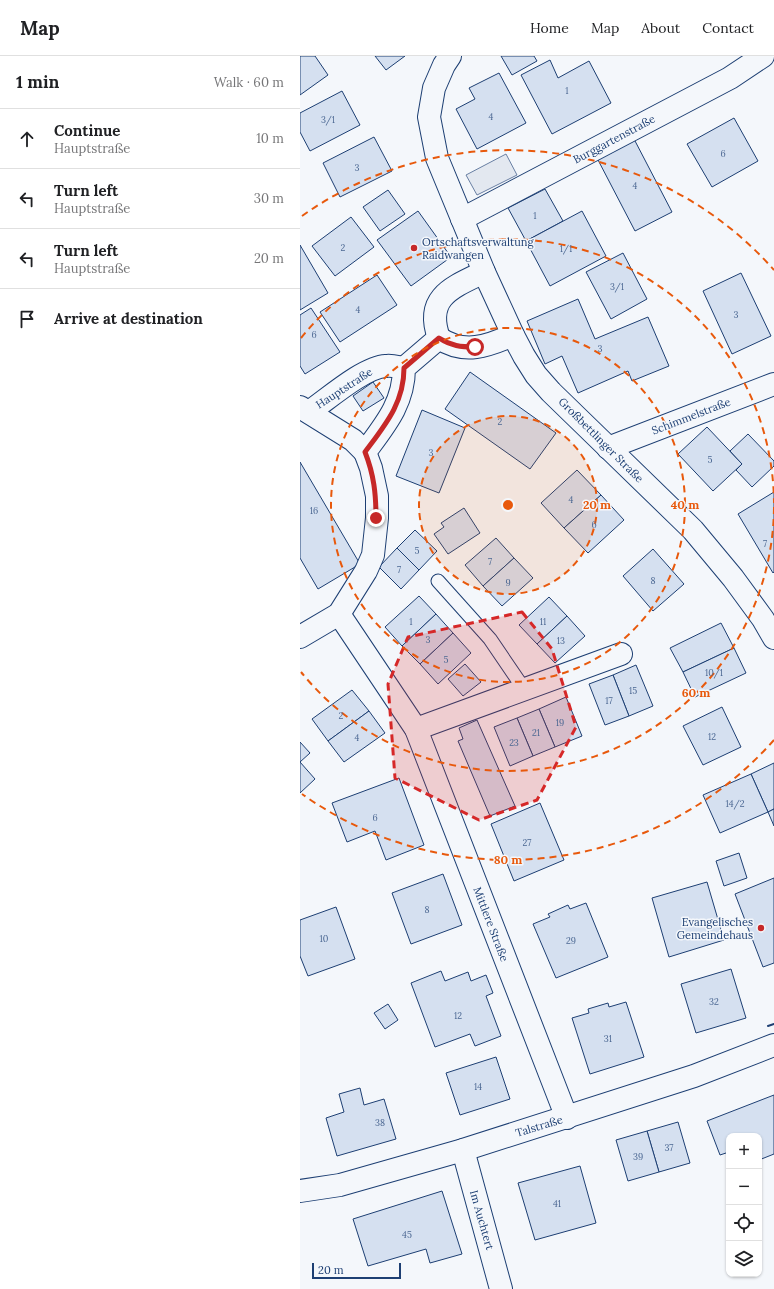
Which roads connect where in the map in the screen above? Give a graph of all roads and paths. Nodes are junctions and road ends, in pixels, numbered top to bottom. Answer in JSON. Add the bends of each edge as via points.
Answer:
{"nodes":[{"id":1,"x":450,"y":56,"type":"edge"},
{"id":2,"x":763,"y":56,"type":"edge"},
{"id":3,"x":462,"y":219,"type":"junction"},
{"id":4,"x":484,"y":272,"type":"junction"},
{"id":5,"x":513,"y":335,"type":"junction"},
{"id":6,"x":439,"y":338,"type":"junction"},
{"id":7,"x":404,"y":368,"type":"junction"},
{"id":8,"x":774,"y":384,"type":"edge"},
{"id":9,"x":305,"y":410,"type":"edge"},
{"id":10,"x":608,"y":448,"type":"junction"},
{"id":11,"x":365,"y":452,"type":"junction"},
{"id":12,"x":438,"y":582,"type":"dead end"},
{"id":13,"x":339,"y":614,"type":"junction"},
{"id":14,"x":300,"y":637,"type":"edge"},
{"id":15,"x":774,"y":638,"type":"edge"},
{"id":16,"x":621,"y":654,"type":"dead end"},
{"id":17,"x":524,"y":689,"type":"junction"},
{"id":18,"x":416,"y":729,"type":"junction"},
{"id":19,"x":774,"y":1046,"type":"edge"},
{"id":20,"x":566,"y":1118,"type":"junction"},
{"id":21,"x":462,"y":1150,"type":"junction"},
{"id":22,"x":300,"y":1191,"type":"edge"},
{"id":23,"x":501,"y":1289,"type":"edge"}],
"edges":[{"from":1,"to":3,"type":"street","name":"Großbettlinger Straße","via":[[434,88],[429,116],[437,158]]},
{"from":2,"to":3,"type":"street","name":"Burggartenstraße","via":[[730,78]]},
{"from":3,"to":4,"type":"street","name":"Großbettlinger Straße"},
{"from":4,"to":5,"type":"street","name":"Großbettlinger Straße"},
{"from":4,"to":6,"type":"street","via":[[448,292],[440,300],[435,318]]},
{"from":5,"to":6,"type":"street","via":[[492,344],[475,347],[448,344]]},
{"from":5,"to":10,"type":"street","name":"Großbettlinger Straße","via":[[536,375]]},
{"from":6,"to":7,"type":"street"},
{"from":7,"to":9,"type":"street","name":"Hauptstraße","via":[[373,368]]},
{"from":7,"to":11,"type":"street","via":[[404,379],[396,406]]},
{"from":8,"to":10,"type":"street","name":"Schimmelstraße"},
{"from":9,"to":11,"type":"street","via":[[353,440]]},
{"from":10,"to":15,"type":"street","name":"Großbettlinger Straße","via":[[693,530],[733,578]]},
{"from":11,"to":13,"type":"street","via":[[376,496],[373,555]]},
{"from":12,"to":17,"type":"lane","via":[[490,639]]},
{"from":13,"to":14,"type":"street"},
{"from":13,"to":18,"type":"street","name":"Mittlere Straße"},
{"from":16,"to":17,"type":"street"},
{"from":17,"to":18,"type":"street"},
{"from":18,"to":20,"type":"street","name":"Mittlere Straße"},
{"from":19,"to":20,"type":"street","name":"Talstraße","via":[[694,1076]]},
{"from":20,"to":21,"type":"street","name":"Talstraße"},
{"from":21,"to":22,"type":"street","name":"Talstraße","via":[[340,1185]]},
{"from":21,"to":23,"type":"street","name":"Im Auchtert"}]}
